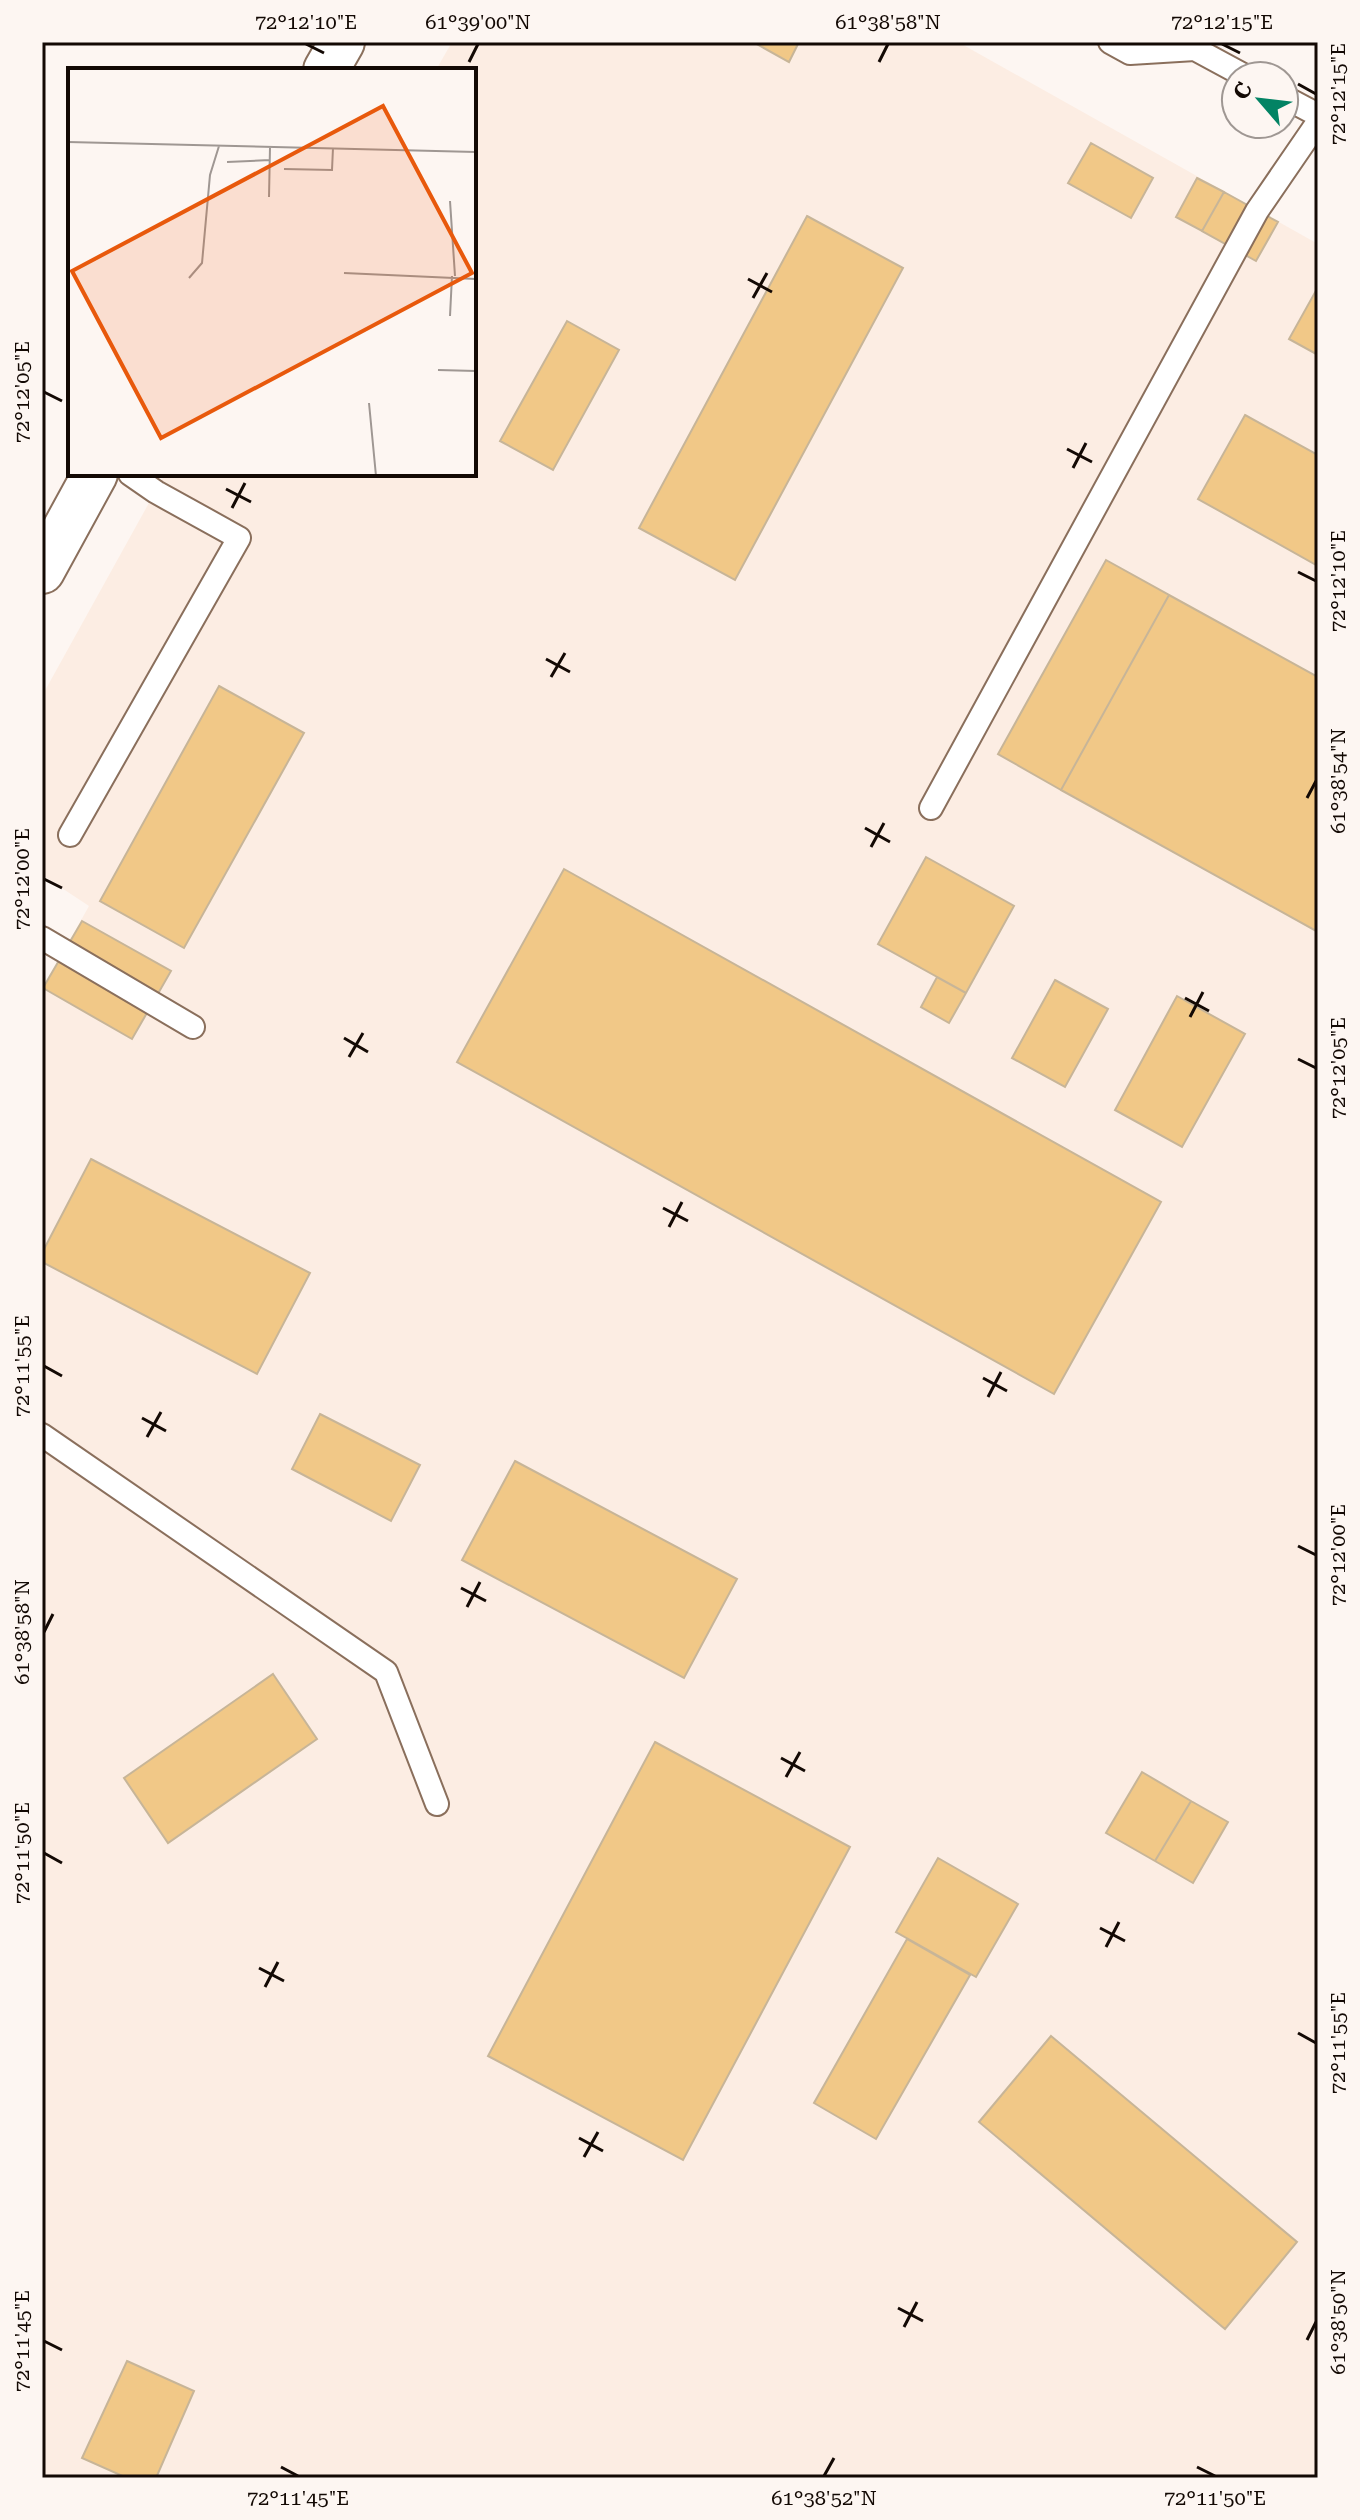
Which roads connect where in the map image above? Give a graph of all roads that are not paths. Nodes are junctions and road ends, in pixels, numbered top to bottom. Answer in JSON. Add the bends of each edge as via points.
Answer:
{"nodes":[{"id":1,"x":342,"y":42,"type":"edge"},
{"id":2,"x":1110,"y":42,"type":"edge"},
{"id":3,"x":1220,"y":62,"type":"edge"},
{"id":4,"x":327,"y":68,"type":"edge"},
{"id":5,"x":1300,"y":113,"type":"edge"},
{"id":6,"x":1316,"y":129,"type":"edge"},
{"id":7,"x":94,"y":476,"type":"edge"},
{"id":8,"x":133,"y":476,"type":"edge"},
{"id":9,"x":42,"y":571,"type":"edge"},
{"id":10,"x":931,"y":808,"type":"dead end"},
{"id":11,"x":70,"y":835,"type":"dead end"},
{"id":12,"x":42,"y":938,"type":"edge"},
{"id":13,"x":193,"y":1027,"type":"dead end"},
{"id":14,"x":42,"y":1435,"type":"edge"},
{"id":15,"x":437,"y":1804,"type":"dead end"}],
"edges":[{"from":1,"to":4,"type":"street"},
{"from":2,"to":3,"type":"lane","via":[[1130,53],[1195,49]]},
{"from":5,"to":6,"type":"lane"},
{"from":6,"to":10,"type":"lane","via":[[1257,211]]},
{"from":7,"to":9,"type":"street"},
{"from":8,"to":11,"type":"lane","via":[[239,538]]},
{"from":12,"to":13,"type":"lane"},
{"from":14,"to":15,"type":"lane","via":[[386,1672]]}]}
